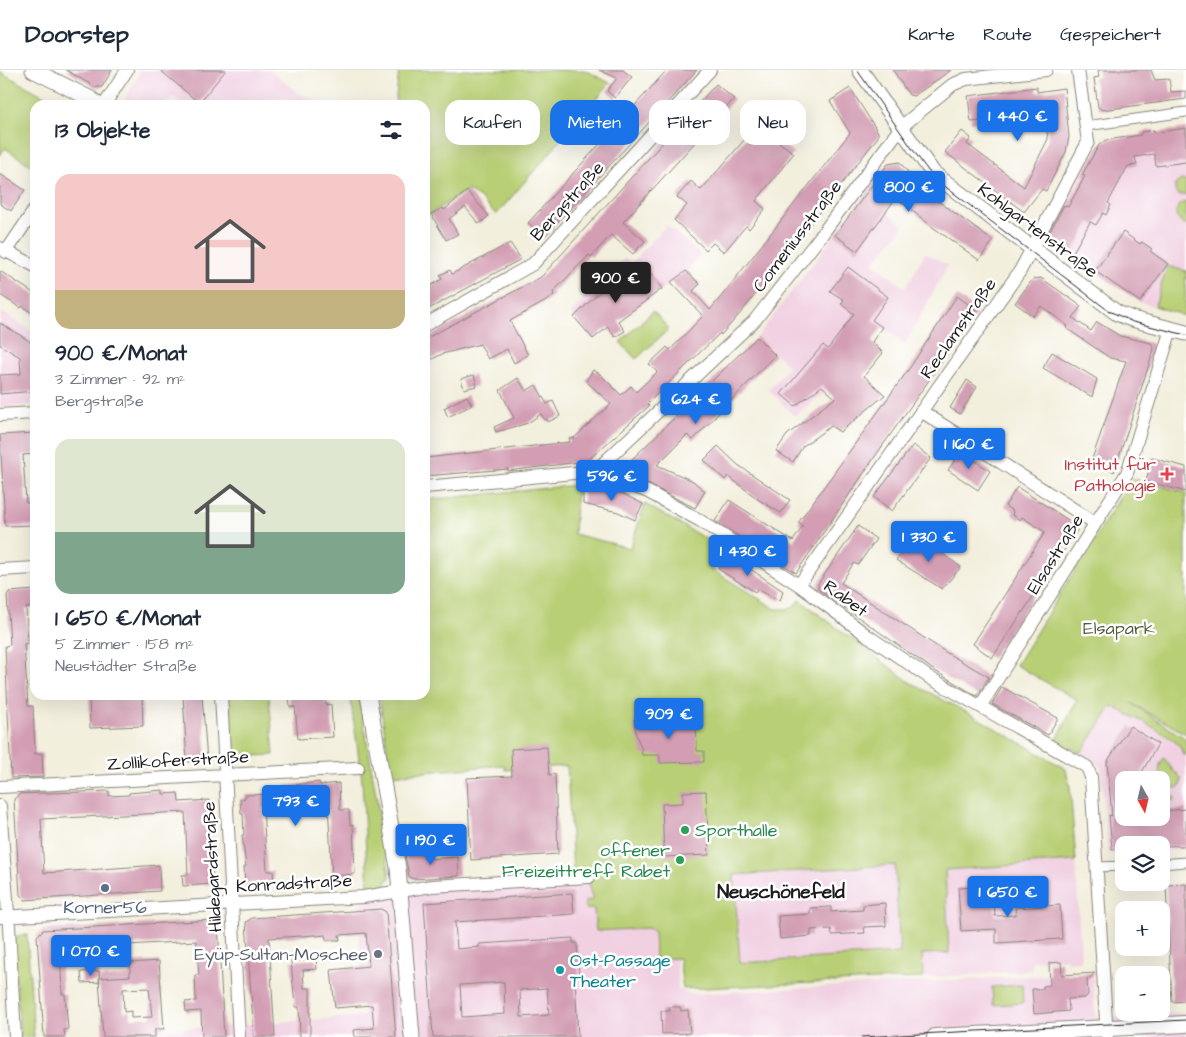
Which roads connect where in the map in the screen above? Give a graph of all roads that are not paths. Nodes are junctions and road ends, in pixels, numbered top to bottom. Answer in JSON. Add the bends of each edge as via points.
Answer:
{"nodes":[{"id":1,"x":33,"y":70,"type":"edge"},
{"id":2,"x":127,"y":70,"type":"edge"},
{"id":3,"x":710,"y":70,"type":"edge"},
{"id":4,"x":860,"y":70,"type":"edge"},
{"id":5,"x":1046,"y":70,"type":"edge"},
{"id":6,"x":1078,"y":70,"type":"edge"},
{"id":7,"x":966,"y":75,"type":"edge"},
{"id":8,"x":93,"y":100,"type":"edge"},
{"id":9,"x":107,"y":100,"type":"edge"},
{"id":10,"x":1186,"y":112,"type":"edge"},
{"id":11,"x":1086,"y":126,"type":"junction"},
{"id":12,"x":901,"y":127,"type":"junction"},
{"id":13,"x":30,"y":215,"type":"edge"},
{"id":14,"x":1031,"y":249,"type":"junction"},
{"id":15,"x":3,"y":250,"type":"edge"},
{"id":16,"x":30,"y":264,"type":"edge"},
{"id":17,"x":430,"y":322,"type":"edge"},
{"id":18,"x":1171,"y":329,"type":"junction"},
{"id":19,"x":1186,"y":333,"type":"edge"},
{"id":20,"x":921,"y":410,"type":"junction"},
{"id":21,"x":30,"y":413,"type":"edge"},
{"id":22,"x":0,"y":415,"type":"edge"},
{"id":23,"x":594,"y":471,"type":"junction"},
{"id":24,"x":430,"y":487,"type":"edge"},
{"id":25,"x":1095,"y":523,"type":"junction"},
{"id":26,"x":30,"y":568,"type":"edge"},
{"id":27,"x":0,"y":570,"type":"edge"},
{"id":28,"x":799,"y":585,"type":"junction"},
{"id":29,"x":221,"y":700,"type":"edge"},
{"id":30,"x":369,"y":700,"type":"edge"},
{"id":31,"x":981,"y":705,"type":"junction"},
{"id":32,"x":358,"y":768,"type":"dead end"},
{"id":33,"x":225,"y":776,"type":"junction"},
{"id":34,"x":0,"y":787,"type":"edge"},
{"id":35,"x":0,"y":806,"type":"edge"},
{"id":36,"x":1186,"y":862,"type":"edge"},
{"id":37,"x":1170,"y":863,"type":"edge"},
{"id":38,"x":1115,"y":866,"type":"edge"},
{"id":39,"x":1097,"y":867,"type":"junction"},
{"id":40,"x":589,"y":876,"type":"dead end"},
{"id":41,"x":401,"y":892,"type":"junction"},
{"id":42,"x":231,"y":903,"type":"junction"},
{"id":43,"x":4,"y":917,"type":"edge"},
{"id":44,"x":1186,"y":1024,"type":"edge"},
{"id":45,"x":1106,"y":1033,"type":"edge"},
{"id":46,"x":15,"y":1037,"type":"edge"},
{"id":47,"x":239,"y":1037,"type":"edge"},
{"id":48,"x":412,"y":1037,"type":"edge"},
{"id":49,"x":935,"y":1037,"type":"edge"}],
"edges":[{"from":1,"to":8,"type":"street"},
{"from":2,"to":9,"type":"street"},
{"from":3,"to":17,"type":"street","name":"Bergstraße","via":[[533,264]]},
{"from":4,"to":12,"type":"street","name":"Kohlgartenstraße"},
{"from":5,"to":7,"type":"street","name":"Comeniusstraße"},
{"from":6,"to":11,"type":"street","name":"Reclamstraße"},
{"from":7,"to":12,"type":"street","name":"Comeniusstraße"},
{"from":10,"to":11,"type":"street"},
{"from":11,"to":14,"type":"street","name":"Reclamstraße","via":[[1088,142]]},
{"from":12,"to":14,"type":"street","name":"Kohlgartenstraße","via":[[933,173]]},
{"from":12,"to":23,"type":"street","name":"Comeniusstraße","via":[[755,320]]},
{"from":13,"to":15,"type":"street"},
{"from":14,"to":18,"type":"street","name":"Kohlgartenstraße","via":[[1117,313]]},
{"from":14,"to":20,"type":"street","name":"Reclamstraße","via":[[1020,271]]},
{"from":15,"to":16,"type":"street"},
{"from":18,"to":19,"type":"street","name":"Kohlgartenstraße"},
{"from":18,"to":25,"type":"street","name":"Elsastraße","via":[[1128,473]]},
{"from":20,"to":25,"type":"street"},
{"from":20,"to":28,"type":"street","name":"Reclamstraße"},
{"from":21,"to":22,"type":"street"},
{"from":23,"to":24,"type":"street","name":"Rabet"},
{"from":23,"to":28,"type":"street","name":"Rabet","via":[[648,492],[699,520]]},
{"from":25,"to":31,"type":"street","name":"Elsastraße"},
{"from":26,"to":27,"type":"street"},
{"from":28,"to":31,"type":"street","name":"Rabet","via":[[930,678]]},
{"from":29,"to":33,"type":"street","name":"Hildegardstraße"},
{"from":30,"to":41,"type":"street"},
{"from":31,"to":39,"type":"street","name":"Rabet","via":[[1090,771]]},
{"from":32,"to":33,"type":"street","name":"Zollikoferstraße"},
{"from":33,"to":34,"type":"street","name":"Zollikoferstraße"},
{"from":33,"to":42,"type":"street","name":"Hildegardstraße"},
{"from":35,"to":43,"type":"street"},
{"from":36,"to":37,"type":"street"},
{"from":38,"to":39,"type":"street"},
{"from":39,"to":45,"type":"street"},
{"from":40,"to":41,"type":"street","name":"Konradstraße","via":[[432,886]]},
{"from":41,"to":42,"type":"street","name":"Konradstraße","via":[[363,897]]},
{"from":41,"to":48,"type":"street"},
{"from":42,"to":43,"type":"street","name":"Konradstraße"},
{"from":42,"to":47,"type":"street","name":"Hildegardstraße"},
{"from":43,"to":46,"type":"street"},
{"from":44,"to":45,"type":"main road"},
{"from":45,"to":49,"type":"main road"}]}
